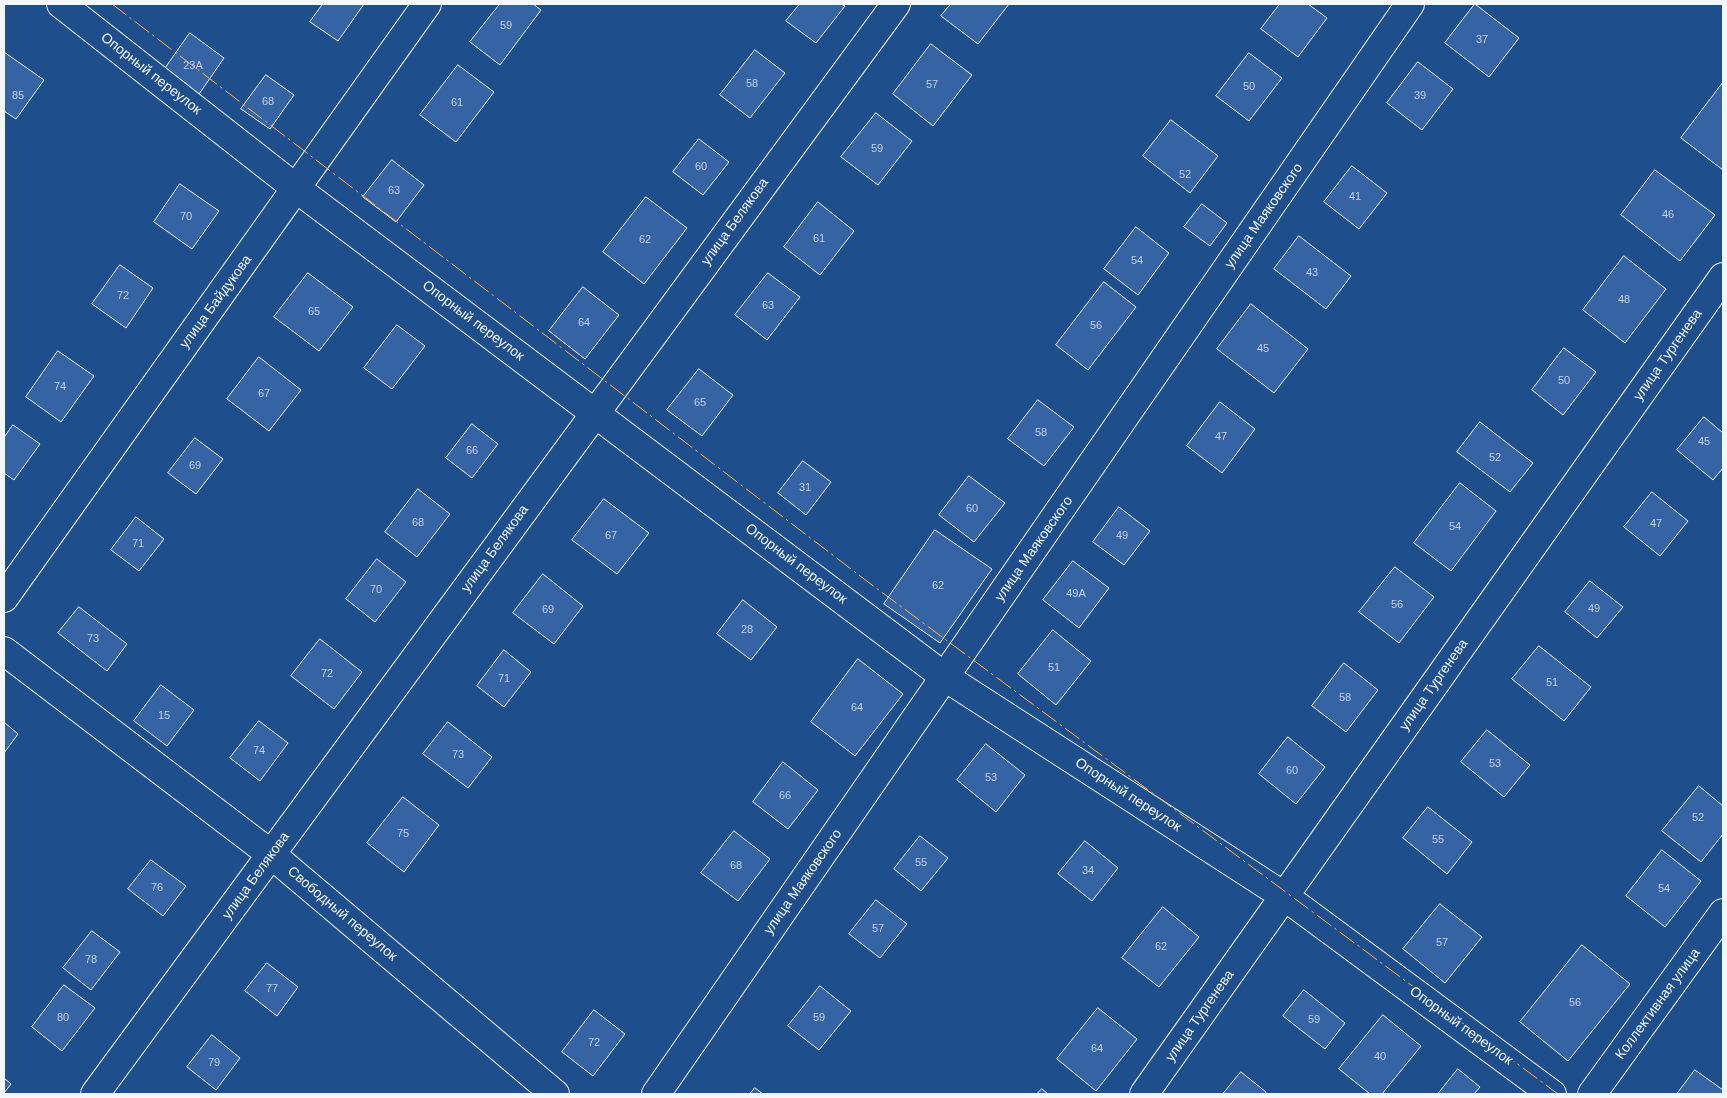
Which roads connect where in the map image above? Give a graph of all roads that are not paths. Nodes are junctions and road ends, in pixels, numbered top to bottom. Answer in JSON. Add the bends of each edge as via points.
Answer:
{"nodes":[{"id":1,"x":61,"y":4,"type":"edge"},
{"id":2,"x":427,"y":4,"type":"edge"},
{"id":3,"x":896,"y":4,"type":"edge"},
{"id":4,"x":1410,"y":4,"type":"edge"},
{"id":5,"x":297,"y":189,"type":"junction"},
{"id":6,"x":1723,"y":277,"type":"edge"},
{"id":7,"x":594,"y":412,"type":"junction"},
{"id":8,"x":4,"y":598,"type":"edge"},
{"id":9,"x":4,"y":651,"type":"edge"},
{"id":10,"x":945,"y":677,"type":"junction"},
{"id":11,"x":272,"y":855,"type":"junction"},
{"id":12,"x":1284,"y":896,"type":"junction"},
{"id":13,"x":1723,"y":914,"type":"edge"},
{"id":14,"x":95,"y":1094,"type":"edge"},
{"id":15,"x":555,"y":1094,"type":"edge"},
{"id":16,"x":656,"y":1094,"type":"edge"},
{"id":17,"x":1144,"y":1094,"type":"edge"},
{"id":18,"x":1552,"y":1094,"type":"edge"},
{"id":19,"x":1592,"y":1094,"type":"edge"}],
"edges":[{"from":1,"to":5,"type":"street","name":"Опорный переулок"},
{"from":2,"to":5,"type":"street","name":"улица Байдукова"},
{"from":3,"to":7,"type":"street","name":"улица Белякова"},
{"from":4,"to":10,"type":"street","name":"улица Маяковского"},
{"from":5,"to":7,"type":"street","name":"Опорный переулок"},
{"from":5,"to":8,"type":"street","name":"улица Байдукова"},
{"from":6,"to":12,"type":"street","name":"улица Тургенева"},
{"from":7,"to":10,"type":"street","name":"Опорный переулок"},
{"from":7,"to":11,"type":"street","name":"улица Белякова"},
{"from":9,"to":11,"type":"street","name":"Свободный переулок"},
{"from":10,"to":12,"type":"street","name":"Опорный переулок"},
{"from":10,"to":16,"type":"street","name":"улица Маяковского"},
{"from":11,"to":14,"type":"street","name":"улица Белякова"},
{"from":11,"to":15,"type":"street","name":"Свободный переулок"},
{"from":12,"to":17,"type":"street","name":"улица Тургенева"},
{"from":12,"to":18,"type":"street","name":"Опорный переулок"},
{"from":13,"to":19,"type":"street","name":"Коллективная улица"}]}
